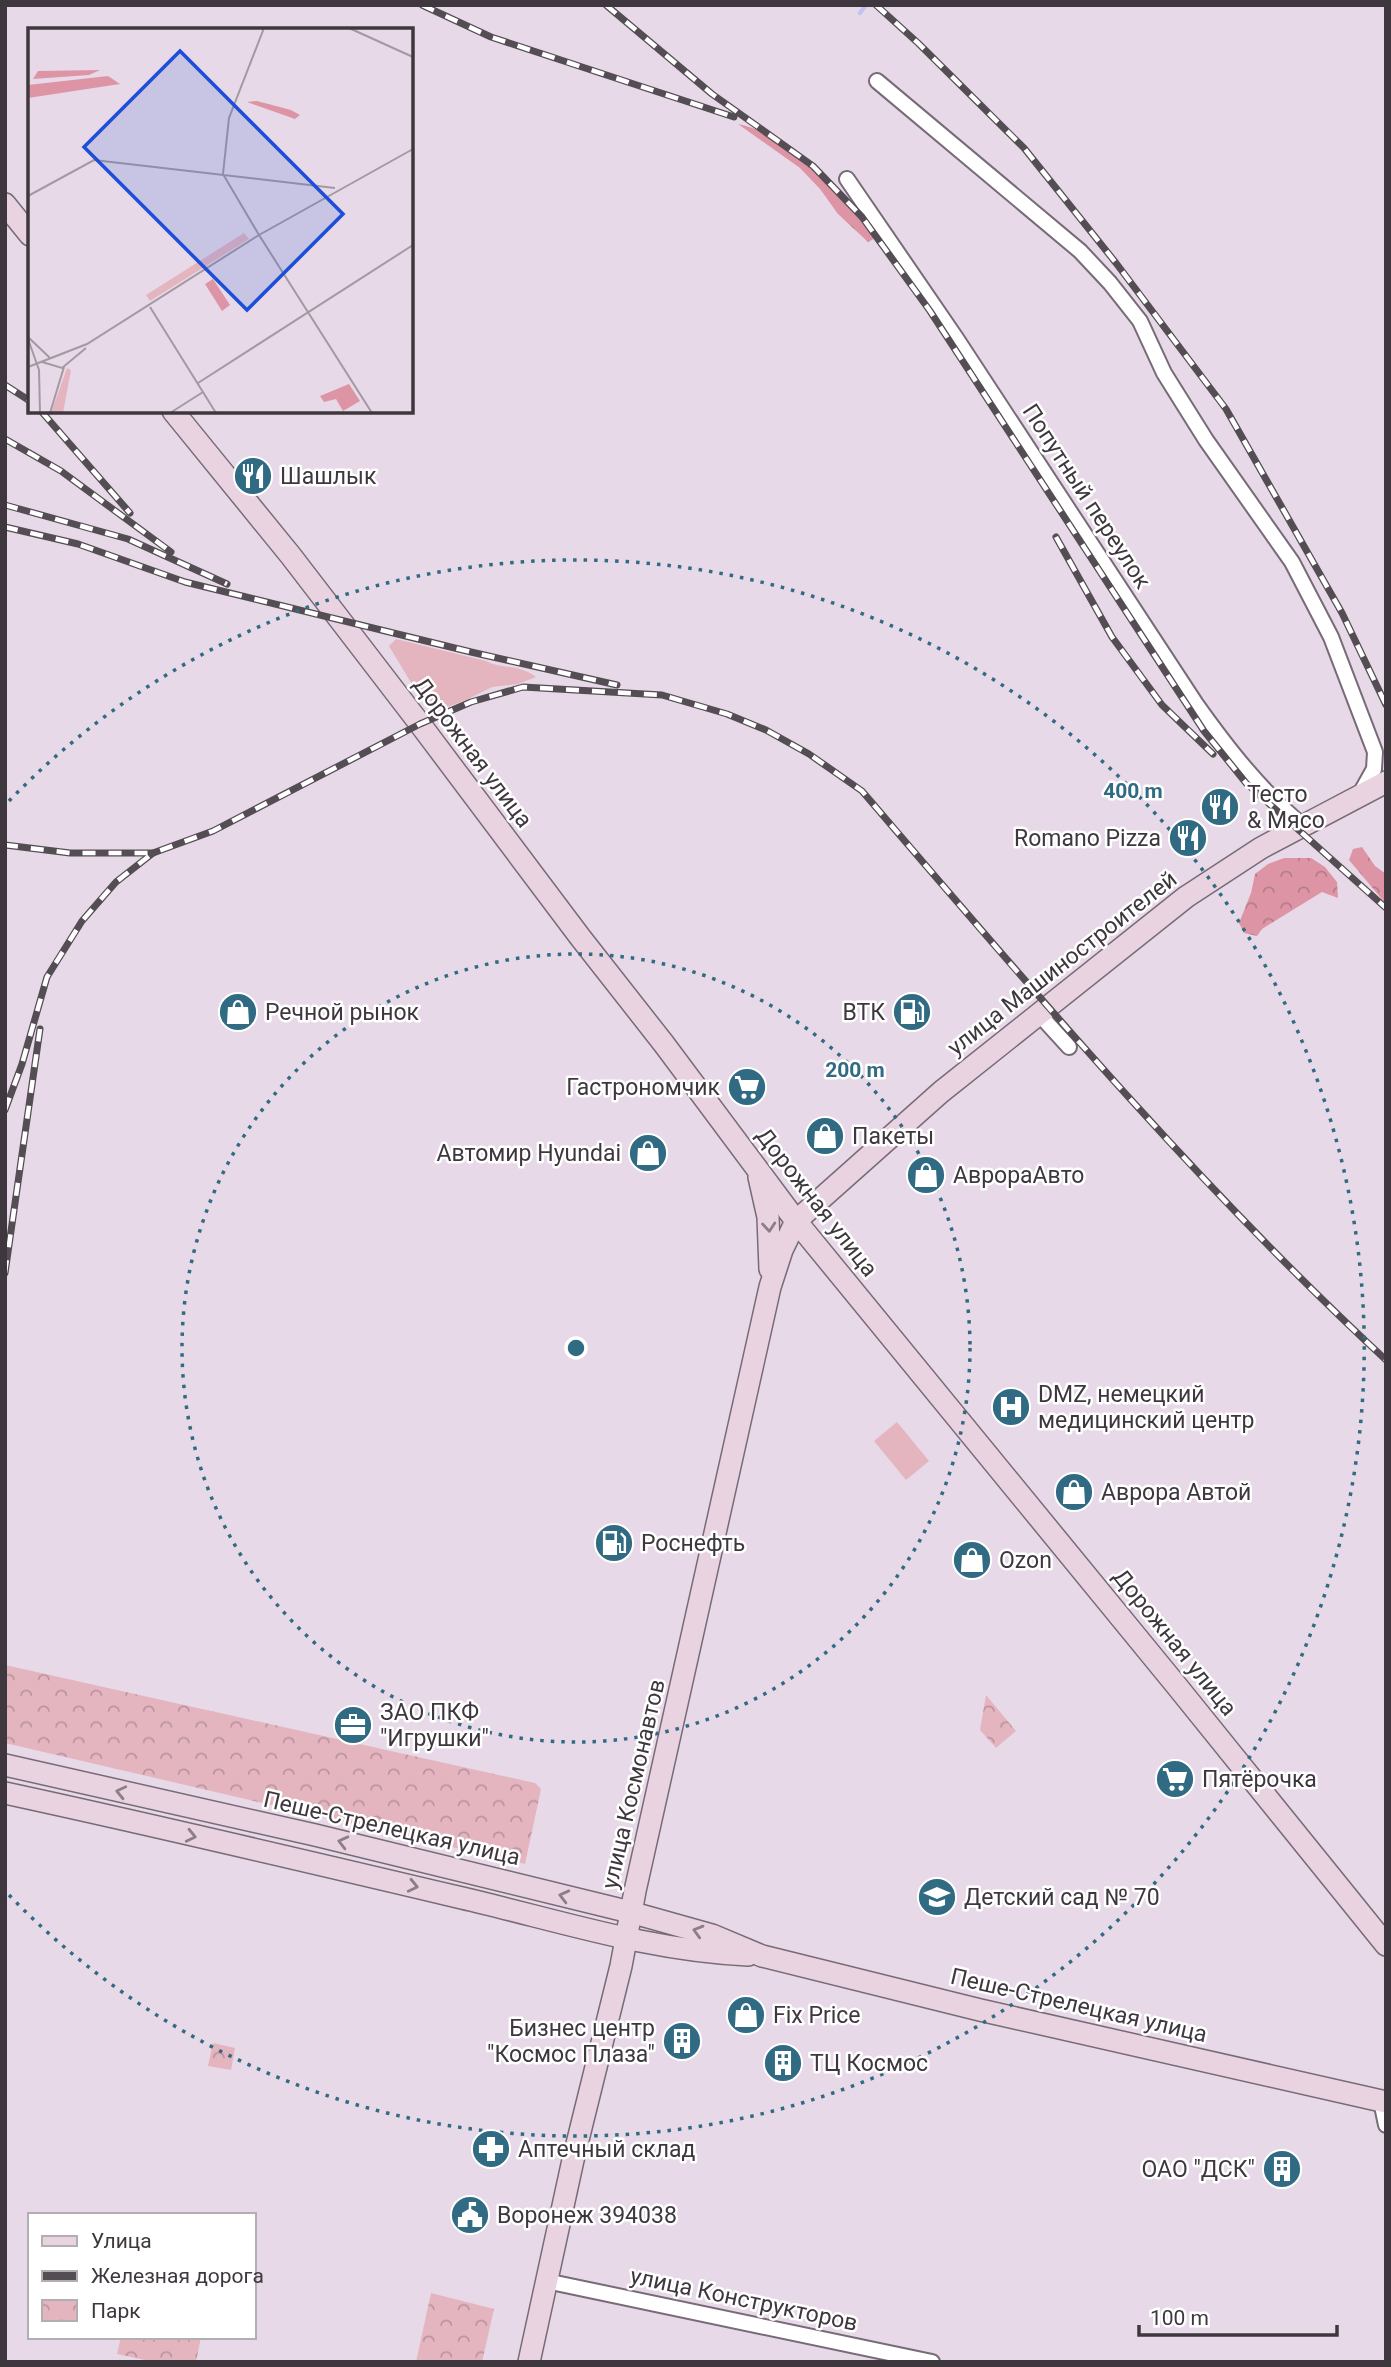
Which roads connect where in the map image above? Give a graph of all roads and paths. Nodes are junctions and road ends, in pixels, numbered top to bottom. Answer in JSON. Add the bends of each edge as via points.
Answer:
{"nodes":[{"id":1,"x":877,"y":82,"type":"dead end"},
{"id":2,"x":846,"y":179,"type":"dead end"},
{"id":3,"x":5,"y":204,"type":"edge"},
{"id":4,"x":28,"y":232,"type":"edge"},
{"id":5,"x":175,"y":413,"type":"edge"},
{"id":6,"x":1386,"y":782,"type":"edge"},
{"id":7,"x":1359,"y":795,"type":"junction"},
{"id":8,"x":1303,"y":826,"type":"junction"},
{"id":9,"x":1038,"y":1013,"type":"junction"},
{"id":10,"x":1069,"y":1047,"type":"dead end"},
{"id":11,"x":756,"y":1168,"type":"junction"},
{"id":12,"x":796,"y":1222,"type":"junction"},
{"id":13,"x":770,"y":1287,"type":"junction"},
{"id":14,"x":5,"y":1765,"type":"edge"},
{"id":15,"x":5,"y":1793,"type":"edge"},
{"id":16,"x":630,"y":1912,"type":"junction"},
{"id":17,"x":625,"y":1939,"type":"junction"},
{"id":18,"x":1386,"y":1945,"type":"edge"},
{"id":19,"x":762,"y":1956,"type":"junction"},
{"id":20,"x":1383,"y":2102,"type":"edge"},
{"id":21,"x":1386,"y":2124,"type":"edge"},
{"id":22,"x":546,"y":2281,"type":"junction"},
{"id":23,"x":529,"y":2362,"type":"edge"},
{"id":24,"x":932,"y":2362,"type":"edge"}],
"edges":[{"from":1,"to":7,"type":"street","via":[[1080,251],[1140,321],[1164,373],[1292,562],[1331,637],[1376,752],[1374,769]]},
{"from":2,"to":8,"type":"street","name":"Попутный переулок","via":[[956,338],[1195,704],[1274,802]]},
{"from":3,"to":4,"type":"street"},
{"from":5,"to":11,"type":"street","name":"Дорожная улица","via":[[291,556]]},
{"from":6,"to":7,"type":"street","name":"улица Машиностроителей"},
{"from":7,"to":8,"type":"street","name":"улица Машиностроителей"},
{"from":8,"to":9,"type":"street","name":"улица Машиностроителей","via":[[1185,897]]},
{"from":9,"to":10,"type":"street"},
{"from":9,"to":12,"type":"street","name":"улица Машиностроителей","via":[[941,1092]]},
{"from":11,"to":12,"type":"street","name":"Дорожная улица"},
{"from":11,"to":13,"type":"street","one_way":true,"via":[[768,1217]]},
{"from":12,"to":13,"type":"street","name":"улица Космонавтов"},
{"from":12,"to":18,"type":"street","name":"Дорожная улица"},
{"from":13,"to":16,"type":"street","name":"улица Космонавтов"},
{"from":16,"to":14,"type":"street","name":"Пеше-Стрелецкая улица","one_way":true},
{"from":15,"to":17,"type":"street","name":"Пеше-Стрелецкая улица","one_way":true},
{"from":16,"to":17,"type":"street","name":"улица Космонавтов"},
{"from":19,"to":16,"type":"street","name":"Пеше-Стрелецкая улица","one_way":true,"via":[[712,1935]]},
{"from":17,"to":19,"type":"street","name":"Пеше-Стрелецкая улица","via":[[708,1954]]},
{"from":17,"to":22,"type":"street","name":"улица Космонавтов"},
{"from":19,"to":20,"type":"street","name":"Пеше-Стрелецкая улица"},
{"from":20,"to":21,"type":"street"},
{"from":22,"to":23,"type":"street","name":"улица Космонавтов"},
{"from":22,"to":24,"type":"street","name":"улица Конструкторов"}]}
